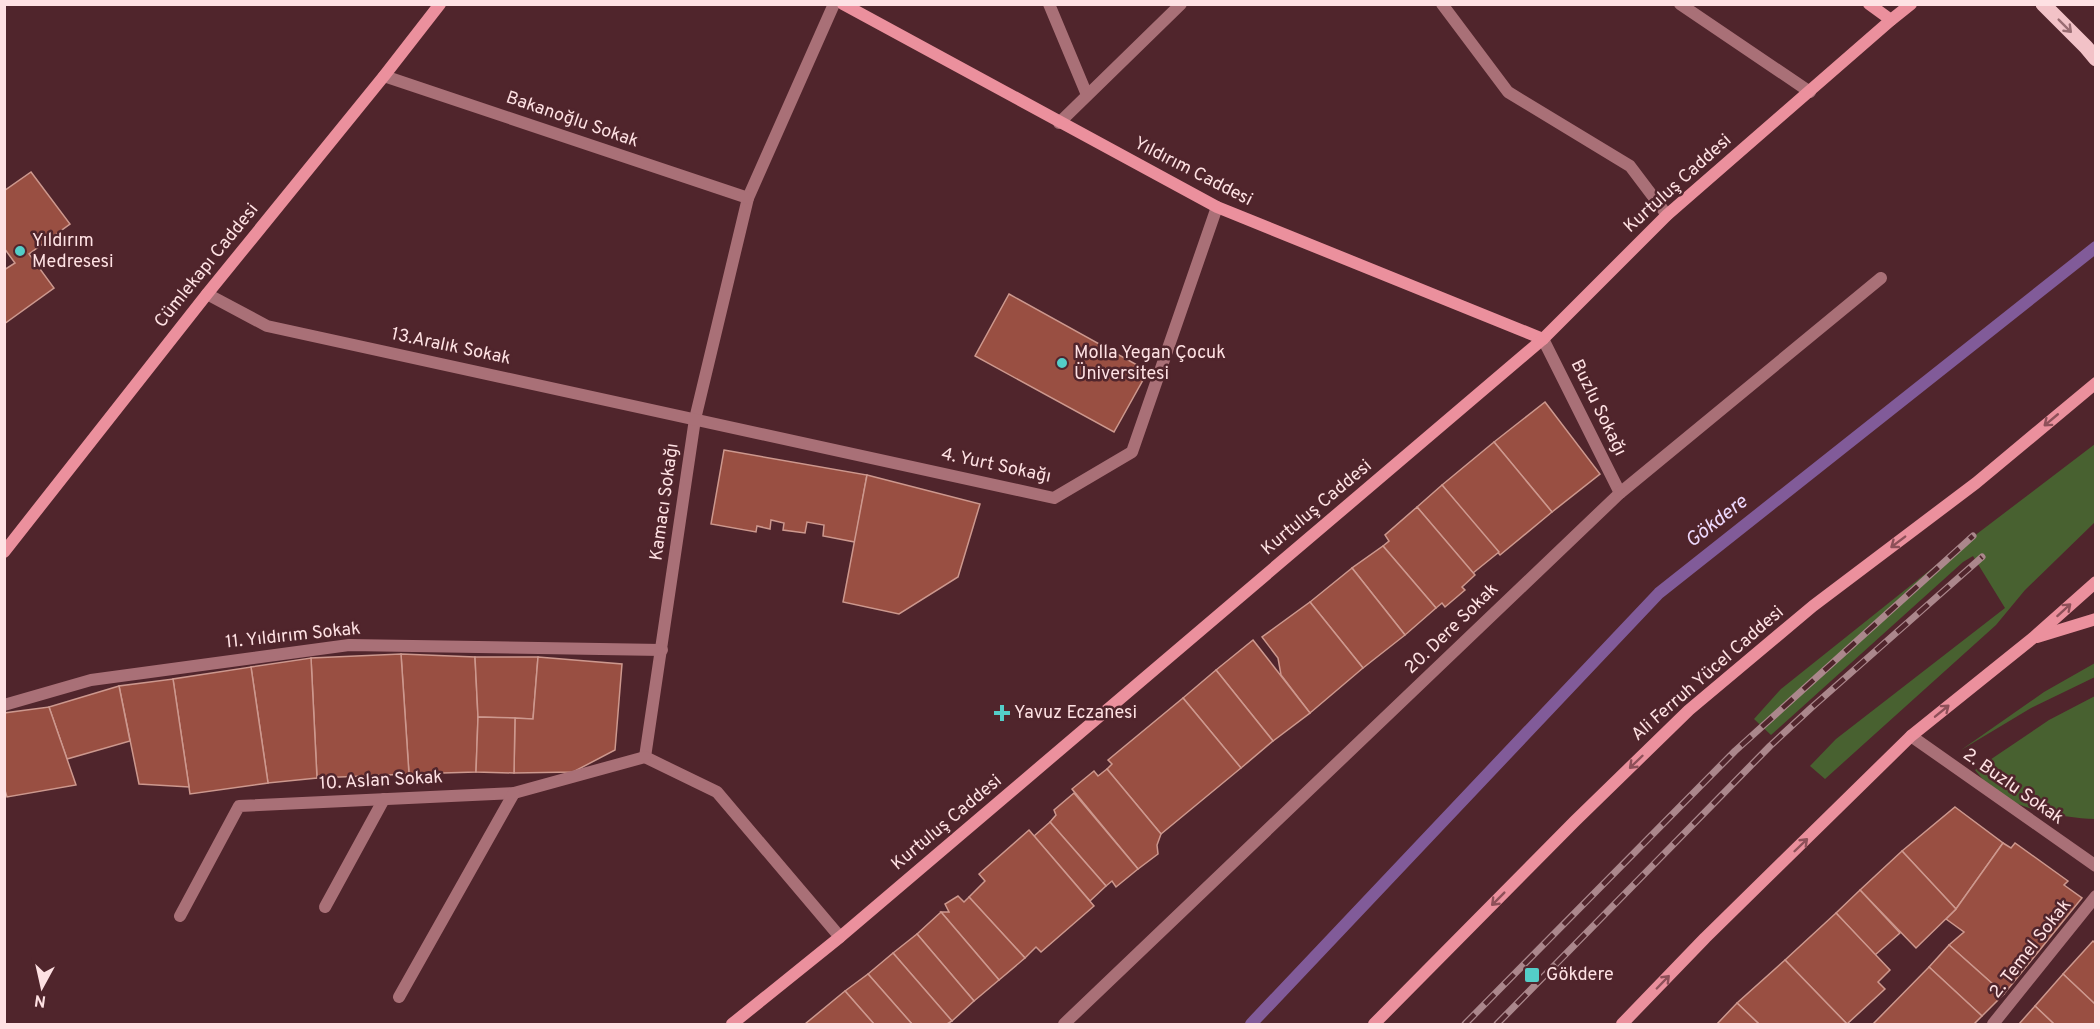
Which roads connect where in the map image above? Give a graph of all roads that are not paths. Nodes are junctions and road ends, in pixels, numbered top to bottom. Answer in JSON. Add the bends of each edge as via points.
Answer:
{"nodes":[{"id":1,"x":440,"y":4,"type":"edge"},
{"id":2,"x":834,"y":4,"type":"edge"},
{"id":3,"x":843,"y":4,"type":"edge"},
{"id":4,"x":1049,"y":4,"type":"edge"},
{"id":5,"x":1181,"y":4,"type":"edge"},
{"id":6,"x":1442,"y":4,"type":"edge"},
{"id":7,"x":1680,"y":4,"type":"edge"},
{"id":8,"x":1869,"y":4,"type":"edge"},
{"id":9,"x":1911,"y":4,"type":"edge"},
{"id":10,"x":2043,"y":4,"type":"edge"},
{"id":11,"x":1891,"y":20,"type":"junction"},
{"id":12,"x":2091,"y":53,"type":"edge"},
{"id":13,"x":2096,"y":65,"type":"edge"},
{"id":14,"x":384,"y":76,"type":"junction"},
{"id":15,"x":1810,"y":92,"type":"junction"},
{"id":16,"x":1087,"y":95,"type":"junction"},
{"id":17,"x":1059,"y":123,"type":"junction"},
{"id":18,"x":748,"y":198,"type":"junction"},
{"id":19,"x":1217,"y":207,"type":"junction"},
{"id":20,"x":1667,"y":215,"type":"junction"},
{"id":21,"x":1881,"y":278,"type":"dead end"},
{"id":22,"x":207,"y":294,"type":"junction"},
{"id":23,"x":1544,"y":339,"type":"junction"},
{"id":24,"x":2096,"y":383,"type":"edge"},
{"id":25,"x":694,"y":419,"type":"junction"},
{"id":26,"x":1620,"y":493,"type":"junction"},
{"id":27,"x":4,"y":552,"type":"edge"},
{"id":28,"x":2096,"y":582,"type":"edge"},
{"id":29,"x":2096,"y":619,"type":"edge"},
{"id":30,"x":2033,"y":638,"type":"junction"},
{"id":31,"x":662,"y":650,"type":"junction"},
{"id":32,"x":4,"y":705,"type":"edge"},
{"id":33,"x":1911,"y":736,"type":"junction"},
{"id":34,"x":645,"y":758,"type":"junction"},
{"id":35,"x":514,"y":793,"type":"junction"},
{"id":36,"x":384,"y":799,"type":"junction"},
{"id":37,"x":2096,"y":866,"type":"edge"},
{"id":38,"x":2096,"y":896,"type":"edge"},
{"id":39,"x":326,"y":907,"type":"dead end"},
{"id":40,"x":180,"y":916,"type":"dead end"},
{"id":41,"x":840,"y":937,"type":"junction"},
{"id":42,"x":399,"y":997,"type":"dead end"},
{"id":43,"x":732,"y":1024,"type":"edge"},
{"id":44,"x":1064,"y":1024,"type":"edge"},
{"id":45,"x":1374,"y":1024,"type":"edge"},
{"id":46,"x":1622,"y":1024,"type":"edge"},
{"id":47,"x":1993,"y":1024,"type":"edge"}],
"edges":[{"from":1,"to":14,"type":"main road","name":"Cümlekapı Caddesi"},
{"from":2,"to":18,"type":"street","name":"Kamacı Sokağı"},
{"from":3,"to":17,"type":"main road","name":"Yıldırım Caddesi"},
{"from":4,"to":16,"type":"street"},
{"from":5,"to":16,"type":"street"},
{"from":6,"to":20,"type":"street","via":[[1508,92],[1630,166]]},
{"from":7,"to":15,"type":"street"},
{"from":8,"to":11,"type":"main road"},
{"from":9,"to":11,"type":"main road","name":"Kurtuluş Caddesi"},
{"from":10,"to":12,"type":"main road","one_way":true},
{"from":11,"to":15,"type":"main road","name":"Kurtuluş Caddesi"},
{"from":12,"to":13,"type":"main road"},
{"from":14,"to":18,"type":"street","name":"Bakanoğlu Sokak"},
{"from":14,"to":22,"type":"main road","name":"Cümlekapı Caddesi"},
{"from":15,"to":20,"type":"main road","name":"Kurtuluş Caddesi"},
{"from":16,"to":17,"type":"street"},
{"from":17,"to":19,"type":"main road","name":"Yıldırım Caddesi"},
{"from":18,"to":25,"type":"street","name":"Kamacı Sokağı"},
{"from":19,"to":23,"type":"main road","name":"Yıldırım Caddesi"},
{"from":19,"to":25,"type":"street","name":"4. Yurt Sokağı","via":[[1132,452],[1054,498]]},
{"from":20,"to":23,"type":"main road","name":"Kurtuluş Caddesi"},
{"from":21,"to":26,"type":"street","name":"20. Dere Sokak"},
{"from":22,"to":25,"type":"street","name":"13.Aralık Sokak","via":[[267,326]]},
{"from":22,"to":27,"type":"main road","name":"Cümlekapı Caddesi"},
{"from":23,"to":26,"type":"street","name":"Buzlu Sokağı"},
{"from":23,"to":41,"type":"main road","name":"Kurtuluş Caddesi"},
{"from":24,"to":45,"type":"main road","name":"Ali Ferruh Yücel Caddesi","one_way":true,"via":[[1976,483],[1813,606],[1689,710]]},
{"from":25,"to":31,"type":"street","name":"Kamacı Sokağı"},
{"from":26,"to":44,"type":"street","name":"20. Dere Sokak"},
{"from":30,"to":28,"type":"main road","one_way":true},
{"from":29,"to":30,"type":"main road"},
{"from":33,"to":30,"type":"main road","one_way":true},
{"from":31,"to":32,"type":"street","name":"11. Yıldırım Sokak","via":[[349,645],[91,680]]},
{"from":31,"to":34,"type":"street","name":"Kamacı Sokağı"},
{"from":33,"to":37,"type":"street","name":"2. Buzlu Sokak"},
{"from":46,"to":33,"type":"main road","one_way":true},
{"from":34,"to":35,"type":"street","name":"10. Aslan Sokak"},
{"from":34,"to":41,"type":"street","via":[[717,792]]},
{"from":35,"to":36,"type":"street","name":"10. Aslan Sokak"},
{"from":35,"to":42,"type":"street"},
{"from":36,"to":39,"type":"street"},
{"from":36,"to":40,"type":"street","name":"10. Aslan Sokak","via":[[239,806]]},
{"from":38,"to":47,"type":"street","name":"2. Temel Sokak"},
{"from":41,"to":43,"type":"main road","name":"Kurtuluş Caddesi"}]}
